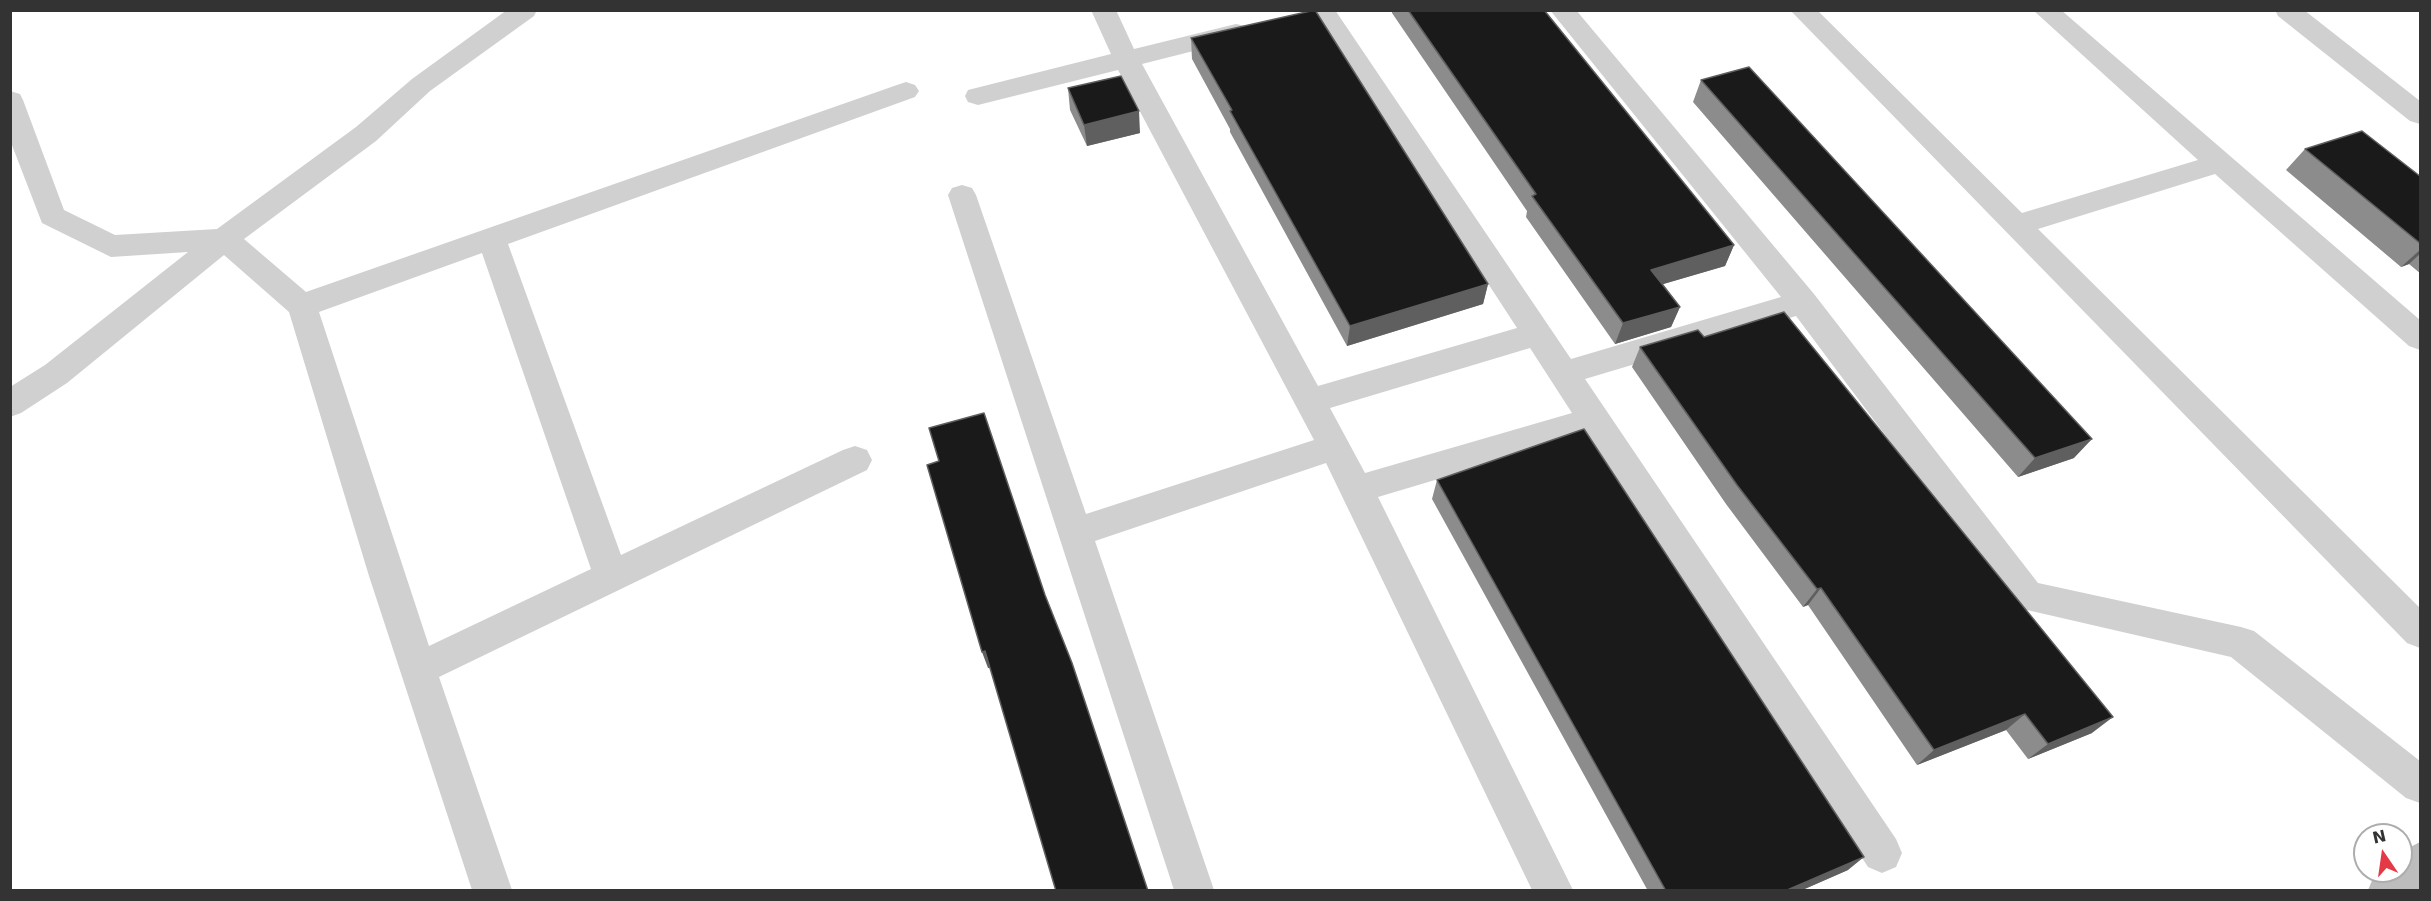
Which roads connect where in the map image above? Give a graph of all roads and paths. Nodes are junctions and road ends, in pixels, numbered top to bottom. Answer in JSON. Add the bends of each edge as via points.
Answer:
{"nodes":[{"id":1,"x":525,"y":10,"type":"edge"},
{"id":2,"x":1103,"y":10,"type":"edge"},
{"id":3,"x":1562,"y":10,"type":"edge"},
{"id":4,"x":1802,"y":10,"type":"edge"},
{"id":5,"x":2045,"y":10,"type":"edge"},
{"id":6,"x":2287,"y":10,"type":"edge"},
{"id":7,"x":1311,"y":12,"type":"edge"},
{"id":8,"x":1260,"y":25,"type":"edge"},
{"id":9,"x":1127,"y":61,"type":"junction"},
{"id":10,"x":906,"y":91,"type":"dead end"},
{"id":11,"x":978,"y":96,"type":"dead end"},
{"id":12,"x":10,"y":100,"type":"edge"},
{"id":13,"x":2421,"y":115,"type":"edge"},
{"id":14,"x":2220,"y":164,"type":"junction"},
{"id":15,"x":962,"y":195,"type":"dead end"},
{"id":16,"x":2015,"y":226,"type":"junction"},
{"id":17,"x":492,"y":238,"type":"junction"},
{"id":18,"x":224,"y":240,"type":"junction"},
{"id":19,"x":1803,"y":302,"type":"junction"},
{"id":20,"x":302,"y":306,"type":"junction"},
{"id":21,"x":1536,"y":334,"type":"junction"},
{"id":22,"x":2421,"y":338,"type":"edge"},
{"id":23,"x":1562,"y":374,"type":"junction"},
{"id":24,"x":1309,"y":402,"type":"junction"},
{"id":25,"x":10,"y":405,"type":"edge"},
{"id":26,"x":1596,"y":419,"type":"junction"},
{"id":27,"x":1333,"y":447,"type":"junction"},
{"id":28,"x":855,"y":460,"type":"dead end"},
{"id":29,"x":1357,"y":489,"type":"junction"},
{"id":30,"x":1074,"y":533,"type":"junction"},
{"id":31,"x":611,"y":576,"type":"junction"},
{"id":32,"x":2421,"y":632,"type":"edge"},
{"id":33,"x":418,"y":669,"type":"junction"},
{"id":34,"x":2421,"y":785,"type":"edge"},
{"id":35,"x":1882,"y":853,"type":"dead end"},
{"id":36,"x":2421,"y":862,"type":"edge"},
{"id":37,"x":492,"y":891,"type":"edge"},
{"id":38,"x":1194,"y":891,"type":"edge"},
{"id":39,"x":1553,"y":891,"type":"edge"},
{"id":40,"x":2388,"y":891,"type":"edge"}],
"edges":[{"from":1,"to":18,"type":"street","via":[[421,85],[366,134]]},
{"from":2,"to":9,"type":"street"},
{"from":3,"to":19,"type":"street"},
{"from":4,"to":16,"type":"street"},
{"from":5,"to":14,"type":"street"},
{"from":6,"to":13,"type":"street"},
{"from":7,"to":21,"type":"street"},
{"from":8,"to":9,"type":"street"},
{"from":9,"to":11,"type":"street"},
{"from":9,"to":24,"type":"street"},
{"from":10,"to":17,"type":"street"},
{"from":12,"to":18,"type":"street","via":[[52,216],[111,246]]},
{"from":14,"to":16,"type":"street"},
{"from":14,"to":22,"type":"street"},
{"from":15,"to":30,"type":"street"},
{"from":16,"to":32,"type":"street"},
{"from":17,"to":20,"type":"street"},
{"from":17,"to":31,"type":"street"},
{"from":18,"to":20,"type":"street"},
{"from":18,"to":25,"type":"street","via":[[56,374]]},
{"from":19,"to":23,"type":"street"},
{"from":19,"to":34,"type":"street","via":[[2027,596],[2241,643]]},
{"from":20,"to":33,"type":"street"},
{"from":21,"to":23,"type":"street"},
{"from":21,"to":24,"type":"street"},
{"from":23,"to":26,"type":"street"},
{"from":24,"to":27,"type":"street"},
{"from":26,"to":29,"type":"street"},
{"from":26,"to":35,"type":"street"},
{"from":27,"to":29,"type":"street"},
{"from":27,"to":30,"type":"street"},
{"from":28,"to":31,"type":"street"},
{"from":29,"to":39,"type":"street"},
{"from":30,"to":38,"type":"street"},
{"from":31,"to":33,"type":"street"},
{"from":33,"to":37,"type":"street"},
{"from":36,"to":40,"type":"street"}]}
